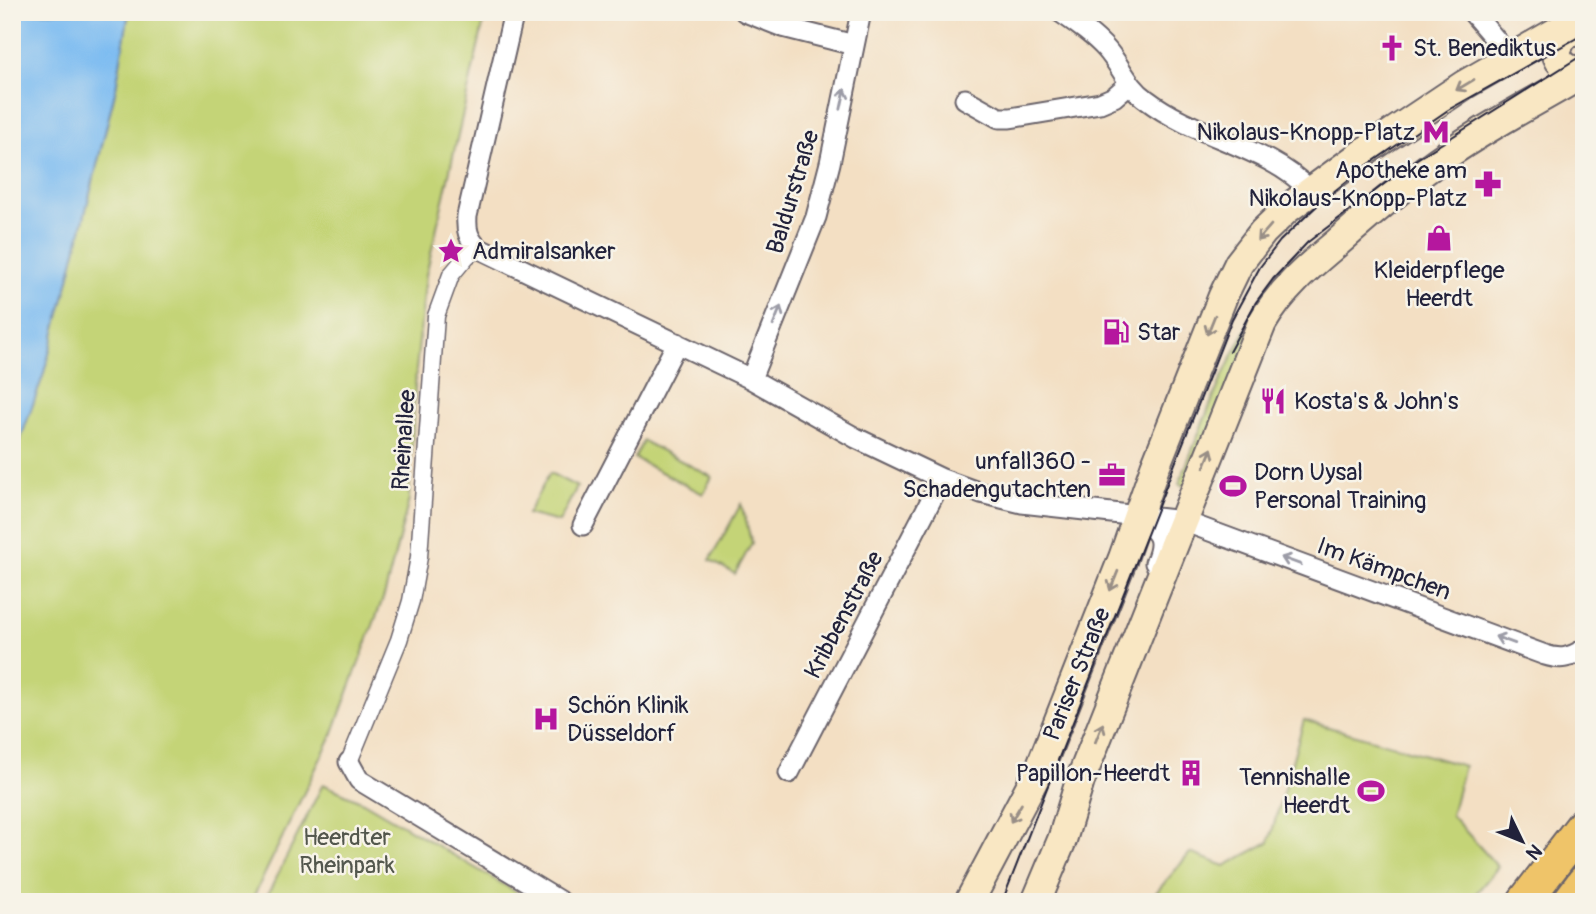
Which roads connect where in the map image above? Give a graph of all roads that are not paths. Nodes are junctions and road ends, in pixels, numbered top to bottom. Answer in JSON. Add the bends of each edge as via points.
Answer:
{"nodes":[{"id":1,"x":514,"y":12,"type":"edge"},
{"id":2,"x":745,"y":12,"type":"edge"},
{"id":3,"x":861,"y":12,"type":"edge"},
{"id":4,"x":1060,"y":12,"type":"edge"},
{"id":5,"x":1472,"y":12,"type":"edge"},
{"id":6,"x":1584,"y":16,"type":"edge"},
{"id":7,"x":1584,"y":23,"type":"edge"},
{"id":8,"x":854,"y":45,"type":"junction"},
{"id":9,"x":1508,"y":60,"type":"junction"},
{"id":10,"x":1584,"y":72,"type":"edge"},
{"id":11,"x":1129,"y":84,"type":"junction"},
{"id":12,"x":965,"y":99,"type":"dead end"},
{"id":13,"x":1311,"y":191,"type":"junction"},
{"id":14,"x":478,"y":248,"type":"junction"},
{"id":15,"x":677,"y":343,"type":"junction"},
{"id":16,"x":751,"y":379,"type":"junction"},
{"id":17,"x":942,"y":479,"type":"junction"},
{"id":18,"x":1137,"y":517,"type":"junction"},
{"id":19,"x":1183,"y":522,"type":"junction"},
{"id":20,"x":583,"y":525,"type":"dead end"},
{"id":21,"x":1152,"y":598,"type":"junction"},
{"id":22,"x":1577,"y":653,"type":"edge"},
{"id":23,"x":349,"y":762,"type":"joint"},
{"id":24,"x":789,"y":773,"type":"dead end"},
{"id":25,"x":1584,"y":824,"type":"edge"},
{"id":26,"x":1584,"y":883,"type":"edge"},
{"id":27,"x":561,"y":902,"type":"edge"},
{"id":28,"x":969,"y":902,"type":"edge"},
{"id":29,"x":1036,"y":902,"type":"edge"},
{"id":30,"x":1524,"y":902,"type":"edge"},
{"id":31,"x":1569,"y":902,"type":"edge"}],
"edges":[{"from":1,"to":14,"type":"street","via":[[467,216],[470,241]]},
{"from":2,"to":8,"type":"street"},
{"from":3,"to":8,"type":"street","name":"Baldurstraße"},
{"from":4,"to":11,"type":"street","via":[[1107,50]]},
{"from":5,"to":9,"type":"street"},
{"from":6,"to":9,"type":"main road"},
{"from":7,"to":10,"type":"main road","via":[[1562,38],[1556,51],[1565,67]]},
{"from":16,"to":8,"type":"street","name":"Baldurstraße","one_way":true,"via":[[816,217]]},
{"from":9,"to":13,"type":"main road","one_way":true,"via":[[1412,119]]},
{"from":19,"to":10,"type":"main road","one_way":true,"via":[[1262,323],[1282,294],[1421,172]]},
{"from":11,"to":12,"type":"street","via":[[1100,103],[1010,118],[999,118]]},
{"from":11,"to":13,"type":"street","via":[[1165,111],[1288,170]]},
{"from":13,"to":18,"type":"main road","one_way":true,"via":[[1263,232],[1235,271]]},
{"from":14,"to":15,"type":"street"},
{"from":14,"to":23,"type":"street","name":"Rheinallee","via":[[451,275],[436,316],[419,557],[411,601]]},
{"from":15,"to":16,"type":"street"},
{"from":15,"to":20,"type":"street"},
{"from":16,"to":17,"type":"street","via":[[856,438]]},
{"from":17,"to":18,"type":"street","via":[[1022,503]]},
{"from":17,"to":24,"type":"street","name":"Kribbenstraße"},
{"from":18,"to":19,"type":"street"},
{"from":18,"to":21,"type":"street","name":"Pariser Straße","via":[[1161,540],[1150,575]]},
{"from":18,"to":28,"type":"main road","name":"Pariser Straße","one_way":true,"via":[[1040,768]]},
{"from":19,"to":21,"type":"main road","name":"Pariser Straße"},
{"from":22,"to":19,"type":"street","name":"Im Kämpchen","one_way":true,"via":[[1558,659],[1545,655]]},
{"from":29,"to":21,"type":"main road","name":"Pariser Straße","one_way":true},
{"from":23,"to":27,"type":"street","name":"Rheinallee","via":[[359,780]]},
{"from":25,"to":30,"type":"highway"},
{"from":26,"to":31,"type":"highway"}]}
